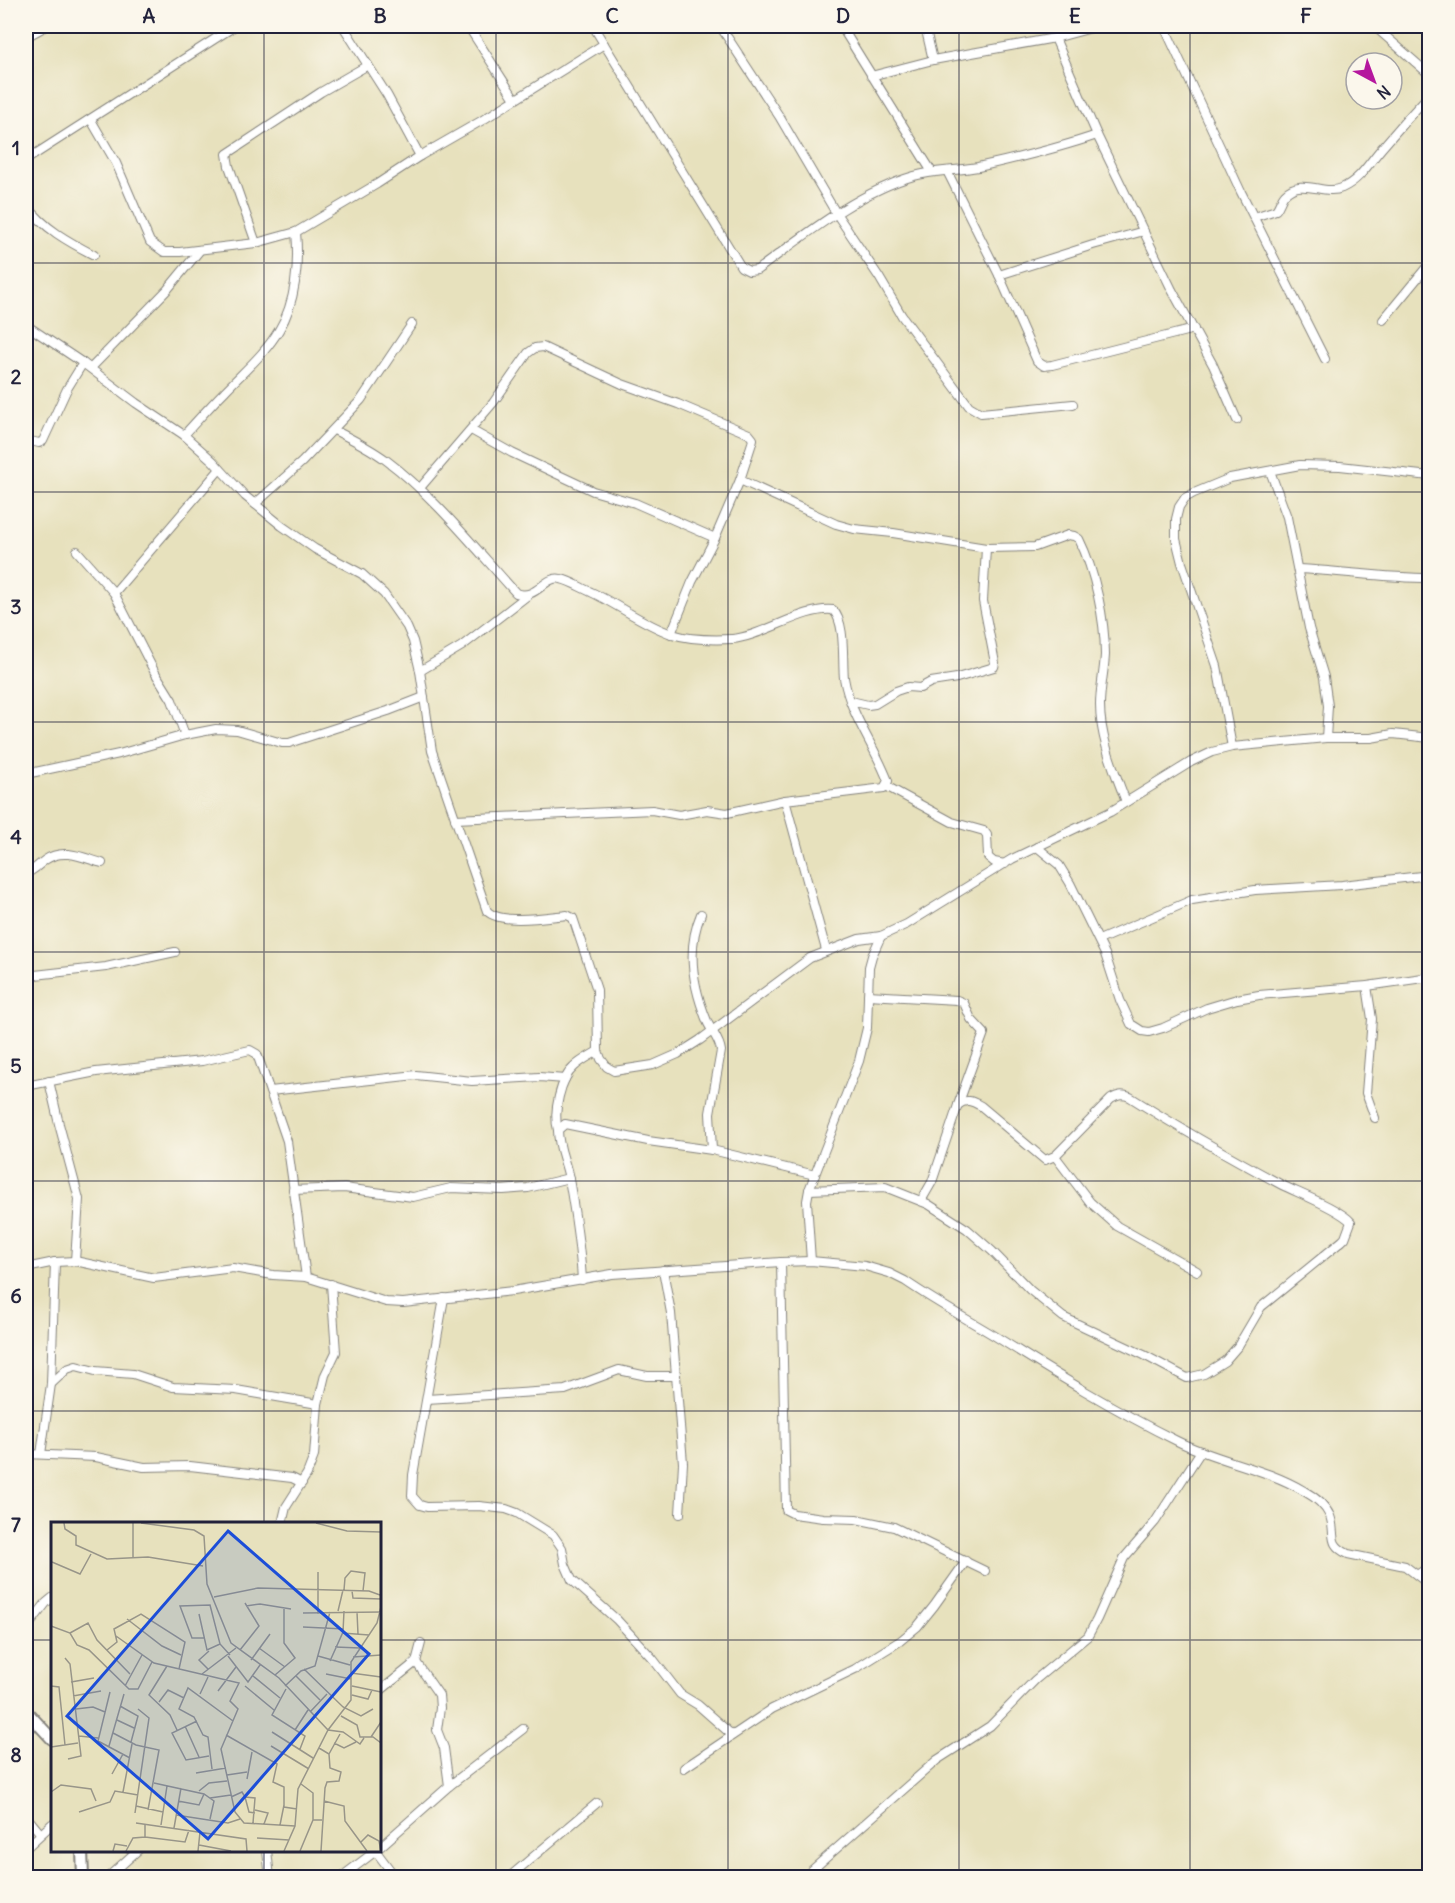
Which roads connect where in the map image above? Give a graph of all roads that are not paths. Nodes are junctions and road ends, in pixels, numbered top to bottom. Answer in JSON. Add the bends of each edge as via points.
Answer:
{"nodes":[{"id":1,"x":46,"y":26,"type":"edge"},
{"id":2,"x":236,"y":26,"type":"edge"},
{"id":3,"x":343,"y":26,"type":"edge"},
{"id":4,"x":468,"y":26,"type":"edge"},
{"id":5,"x":593,"y":26,"type":"edge"},
{"id":6,"x":720,"y":26,"type":"edge"},
{"id":7,"x":841,"y":26,"type":"edge"},
{"id":8,"x":925,"y":26,"type":"edge"},
{"id":9,"x":1099,"y":26,"type":"edge"},
{"id":10,"x":1175,"y":26,"type":"edge"},
{"id":11,"x":1374,"y":26,"type":"edge"},
{"id":12,"x":1165,"y":27,"type":"edge"},
{"id":13,"x":26,"y":37,"type":"edge"},
{"id":14,"x":1055,"y":38,"type":"junction"},
{"id":15,"x":604,"y":44,"type":"junction"},
{"id":16,"x":933,"y":60,"type":"junction"},
{"id":17,"x":368,"y":65,"type":"junction"},
{"id":18,"x":1430,"y":75,"type":"edge"},
{"id":19,"x":871,"y":76,"type":"junction"},
{"id":20,"x":1430,"y":94,"type":"edge"},
{"id":21,"x":515,"y":99,"type":"junction"},
{"id":22,"x":91,"y":120,"type":"junction"},
{"id":23,"x":1097,"y":135,"type":"junction"},
{"id":24,"x":420,"y":156,"type":"junction"},
{"id":25,"x":26,"y":160,"type":"edge"},
{"id":26,"x":932,"y":171,"type":"junction"},
{"id":27,"x":947,"y":171,"type":"junction"},
{"id":28,"x":26,"y":204,"type":"edge"},
{"id":29,"x":836,"y":213,"type":"junction"},
{"id":30,"x":1254,"y":217,"type":"junction"},
{"id":31,"x":1144,"y":231,"type":"junction"},
{"id":32,"x":296,"y":232,"type":"junction"},
{"id":33,"x":256,"y":243,"type":"junction"},
{"id":34,"x":200,"y":250,"type":"junction"},
{"id":35,"x":94,"y":255,"type":"dead end"},
{"id":36,"x":1430,"y":263,"type":"edge"},
{"id":37,"x":999,"y":275,"type":"junction"},
{"id":38,"x":1383,"y":320,"type":"dead end"},
{"id":39,"x":412,"y":324,"type":"dead end"},
{"id":40,"x":26,"y":325,"type":"edge"},
{"id":41,"x":1194,"y":328,"type":"junction"},
{"id":42,"x":1325,"y":359,"type":"dead end"},
{"id":43,"x":83,"y":363,"type":"junction"},
{"id":44,"x":91,"y":368,"type":"junction"},
{"id":45,"x":1073,"y":404,"type":"dead end"},
{"id":46,"x":1237,"y":420,"type":"dead end"},
{"id":47,"x":334,"y":430,"type":"junction"},
{"id":48,"x":471,"y":430,"type":"junction"},
{"id":49,"x":184,"y":435,"type":"junction"},
{"id":50,"x":26,"y":440,"type":"edge"},
{"id":51,"x":220,"y":469,"type":"junction"},
{"id":52,"x":1270,"y":471,"type":"junction"},
{"id":53,"x":1430,"y":476,"type":"edge"},
{"id":54,"x":740,"y":480,"type":"junction"},
{"id":55,"x":420,"y":488,"type":"junction"},
{"id":56,"x":255,"y":504,"type":"junction"},
{"id":57,"x":715,"y":538,"type":"junction"},
{"id":58,"x":986,"y":548,"type":"junction"},
{"id":59,"x":77,"y":551,"type":"dead end"},
{"id":60,"x":1298,"y":569,"type":"junction"},
{"id":61,"x":1430,"y":579,"type":"edge"},
{"id":62,"x":114,"y":593,"type":"junction"},
{"id":63,"x":528,"y":595,"type":"junction"},
{"id":64,"x":671,"y":634,"type":"junction"},
{"id":65,"x":420,"y":671,"type":"junction"},
{"id":66,"x":424,"y":697,"type":"junction"},
{"id":67,"x":850,"y":701,"type":"junction"},
{"id":68,"x":185,"y":735,"type":"junction"},
{"id":69,"x":1326,"y":738,"type":"junction"},
{"id":70,"x":1430,"y":738,"type":"edge"},
{"id":71,"x":1232,"y":747,"type":"junction"},
{"id":72,"x":26,"y":774,"type":"edge"},
{"id":73,"x":886,"y":786,"type":"junction"},
{"id":74,"x":785,"y":800,"type":"junction"},
{"id":75,"x":1126,"y":802,"type":"junction"},
{"id":76,"x":455,"y":819,"type":"junction"},
{"id":77,"x":1037,"y":847,"type":"junction"},
{"id":78,"x":102,"y":863,"type":"dead end"},
{"id":79,"x":1005,"y":864,"type":"junction"},
{"id":80,"x":26,"y":873,"type":"edge"},
{"id":81,"x":1430,"y":875,"type":"edge"},
{"id":82,"x":701,"y":914,"type":"dead end"},
{"id":83,"x":881,"y":936,"type":"junction"},
{"id":84,"x":1099,"y":940,"type":"junction"},
{"id":85,"x":826,"y":950,"type":"junction"},
{"id":86,"x":175,"y":952,"type":"dead end"},
{"id":87,"x":26,"y":976,"type":"edge"},
{"id":88,"x":1430,"y":977,"type":"edge"},
{"id":89,"x":1367,"y":987,"type":"junction"},
{"id":90,"x":867,"y":995,"type":"junction"},
{"id":91,"x":712,"y":1032,"type":"junction"},
{"id":92,"x":598,"y":1051,"type":"junction"},
{"id":93,"x":565,"y":1079,"type":"junction"},
{"id":94,"x":49,"y":1081,"type":"junction"},
{"id":95,"x":26,"y":1086,"type":"edge"},
{"id":96,"x":270,"y":1092,"type":"junction"},
{"id":97,"x":958,"y":1105,"type":"junction"},
{"id":98,"x":1375,"y":1118,"type":"dead end"},
{"id":99,"x":558,"y":1130,"type":"junction"},
{"id":100,"x":712,"y":1150,"type":"junction"},
{"id":101,"x":1055,"y":1156,"type":"junction"},
{"id":102,"x":815,"y":1175,"type":"junction"},
{"id":103,"x":569,"y":1178,"type":"junction"},
{"id":104,"x":293,"y":1190,"type":"junction"},
{"id":105,"x":809,"y":1190,"type":"junction"},
{"id":106,"x":921,"y":1201,"type":"junction"},
{"id":107,"x":811,"y":1261,"type":"junction"},
{"id":108,"x":55,"y":1262,"type":"junction"},
{"id":109,"x":75,"y":1262,"type":"junction"},
{"id":110,"x":781,"y":1262,"type":"junction"},
{"id":111,"x":26,"y":1268,"type":"edge"},
{"id":112,"x":663,"y":1270,"type":"junction"},
{"id":113,"x":1197,"y":1271,"type":"dead end"},
{"id":114,"x":306,"y":1277,"type":"junction"},
{"id":115,"x":582,"y":1280,"type":"junction"},
{"id":116,"x":331,"y":1284,"type":"junction"},
{"id":117,"x":444,"y":1298,"type":"junction"},
{"id":118,"x":676,"y":1376,"type":"junction"},
{"id":119,"x":51,"y":1384,"type":"junction"},
{"id":120,"x":427,"y":1399,"type":"junction"},
{"id":121,"x":318,"y":1404,"type":"junction"},
{"id":122,"x":1201,"y":1451,"type":"junction"},
{"id":123,"x":26,"y":1454,"type":"edge"},
{"id":124,"x":40,"y":1454,"type":"junction"},
{"id":125,"x":302,"y":1483,"type":"junction"},
{"id":126,"x":680,"y":1514,"type":"dead end"},
{"id":127,"x":282,"y":1522,"type":"edge"},
{"id":128,"x":966,"y":1561,"type":"junction"},
{"id":129,"x":1430,"y":1566,"type":"edge"},
{"id":130,"x":985,"y":1571,"type":"dead end"},
{"id":131,"x":1417,"y":1575,"type":"junction"},
{"id":132,"x":1430,"y":1585,"type":"edge"},
{"id":133,"x":51,"y":1599,"type":"edge"},
{"id":134,"x":26,"y":1629,"type":"edge"},
{"id":135,"x":421,"y":1643,"type":"dead end"},
{"id":136,"x":416,"y":1662,"type":"junction"},
{"id":137,"x":381,"y":1690,"type":"edge"},
{"id":138,"x":26,"y":1711,"type":"edge"},
{"id":139,"x":523,"y":1729,"type":"dead end"},
{"id":140,"x":732,"y":1735,"type":"junction"},
{"id":141,"x":51,"y":1738,"type":"edge"},
{"id":142,"x":684,"y":1768,"type":"dead end"},
{"id":143,"x":449,"y":1786,"type":"junction"},
{"id":144,"x":597,"y":1803,"type":"dead end"},
{"id":145,"x":26,"y":1816,"type":"edge"},
{"id":146,"x":51,"y":1825,"type":"edge"},
{"id":147,"x":40,"y":1833,"type":"junction"},
{"id":148,"x":381,"y":1846,"type":"edge"},
{"id":149,"x":26,"y":1848,"type":"edge"},
{"id":150,"x":82,"y":1852,"type":"edge"},
{"id":151,"x":137,"y":1852,"type":"edge"},
{"id":152,"x":267,"y":1852,"type":"edge"},
{"id":153,"x":373,"y":1852,"type":"edge"},
{"id":154,"x":377,"y":1852,"type":"edge"},
{"id":155,"x":83,"y":1878,"type":"edge"},
{"id":156,"x":107,"y":1878,"type":"edge"},
{"id":157,"x":270,"y":1878,"type":"edge"},
{"id":158,"x":340,"y":1878,"type":"edge"},
{"id":159,"x":396,"y":1878,"type":"edge"},
{"id":160,"x":507,"y":1878,"type":"edge"},
{"id":161,"x":803,"y":1878,"type":"edge"}],
"edges":[{"from":1,"to":13,"type":"street"},
{"from":2,"to":22,"type":"street"},
{"from":3,"to":17,"type":"street"},
{"from":4,"to":21,"type":"street"},
{"from":5,"to":15,"type":"street"},
{"from":6,"to":29,"type":"street"},
{"from":7,"to":19,"type":"street"},
{"from":8,"to":16,"type":"street"},
{"from":9,"to":14,"type":"street"},
{"from":10,"to":12,"type":"street"},
{"from":11,"to":18,"type":"street"},
{"from":12,"to":30,"type":"street"},
{"from":14,"to":16,"type":"street"},
{"from":14,"to":23,"type":"street"},
{"from":15,"to":21,"type":"street"},
{"from":15,"to":29,"type":"street","via":[[741,267],[757,270]]},
{"from":16,"to":19,"type":"street"},
{"from":17,"to":24,"type":"street"},
{"from":17,"to":33,"type":"street","via":[[227,154]]},
{"from":19,"to":26,"type":"street"},
{"from":20,"to":30,"type":"street","via":[[1348,185],[1338,190],[1296,187],[1284,195],[1276,210]]},
{"from":21,"to":24,"type":"street"},
{"from":22,"to":25,"type":"street"},
{"from":22,"to":34,"type":"street","via":[[116,164],[150,242],[164,252]]},
{"from":23,"to":27,"type":"street","via":[[1008,160]]},
{"from":23,"to":31,"type":"street"},
{"from":24,"to":32,"type":"street"},
{"from":26,"to":27,"type":"street"},
{"from":26,"to":29,"type":"street","via":[[902,180]]},
{"from":27,"to":37,"type":"street"},
{"from":28,"to":35,"type":"street","via":[[38,220]]},
{"from":29,"to":45,"type":"street","via":[[902,316],[975,411],[991,413]]},
{"from":30,"to":42,"type":"street"},
{"from":31,"to":37,"type":"street"},
{"from":31,"to":41,"type":"street"},
{"from":32,"to":33,"type":"street"},
{"from":32,"to":49,"type":"street","via":[[295,281],[279,329],[260,355]]},
{"from":33,"to":34,"type":"street"},
{"from":34,"to":44,"type":"street","via":[[168,291]]},
{"from":36,"to":38,"type":"street"},
{"from":37,"to":41,"type":"street","via":[[1037,361],[1044,366]]},
{"from":39,"to":47,"type":"street","via":[[368,391]]},
{"from":40,"to":43,"type":"street"},
{"from":41,"to":46,"type":"street"},
{"from":43,"to":44,"type":"street"},
{"from":43,"to":50,"type":"street","via":[[43,441]]},
{"from":44,"to":49,"type":"street"},
{"from":47,"to":55,"type":"street","via":[[384,458]]},
{"from":47,"to":56,"type":"street"},
{"from":48,"to":54,"type":"street","via":[[528,353],[543,347],[622,384],[749,434],[753,439]]},
{"from":48,"to":55,"type":"street"},
{"from":48,"to":57,"type":"street","via":[[593,491],[635,503]]},
{"from":49,"to":51,"type":"street"},
{"from":51,"to":56,"type":"street"},
{"from":51,"to":62,"type":"street"},
{"from":52,"to":53,"type":"street","via":[[1300,465],[1332,465]]},
{"from":52,"to":60,"type":"street","via":[[1287,517]]},
{"from":52,"to":71,"type":"street","via":[[1230,478],[1194,493],[1185,498],[1176,519],[1176,539],[1217,666]]},
{"from":54,"to":57,"type":"street"},
{"from":54,"to":58,"type":"street","via":[[845,527]]},
{"from":55,"to":63,"type":"street","via":[[516,593]]},
{"from":56,"to":65,"type":"street","via":[[315,549],[362,574],[384,594],[407,627]]},
{"from":57,"to":64,"type":"street"},
{"from":58,"to":67,"type":"street","via":[[983,601],[994,667],[920,688],[905,688],[875,704]]},
{"from":58,"to":75,"type":"street","via":[[1035,547],[1068,535],[1078,539],[1092,573],[1103,633],[1103,732]]},
{"from":59,"to":62,"type":"street"},
{"from":60,"to":61,"type":"street"},
{"from":60,"to":69,"type":"street","via":[[1327,693]]},
{"from":62,"to":68,"type":"street","via":[[172,700]]},
{"from":63,"to":64,"type":"street","via":[[552,580],[563,579]]},
{"from":63,"to":65,"type":"street","via":[[462,646]]},
{"from":64,"to":67,"type":"street","via":[[704,639],[744,638],[780,623],[833,610],[839,620]]},
{"from":65,"to":66,"type":"street"},
{"from":66,"to":68,"type":"street","via":[[289,742],[224,729]]},
{"from":66,"to":76,"type":"street","via":[[432,751]]},
{"from":67,"to":73,"type":"street","via":[[881,762]]},
{"from":68,"to":72,"type":"street"},
{"from":69,"to":70,"type":"street","via":[[1393,734]]},
{"from":69,"to":71,"type":"street"},
{"from":71,"to":75,"type":"street","via":[[1191,762]]},
{"from":73,"to":74,"type":"street"},
{"from":73,"to":79,"type":"street","via":[[952,822],[984,831],[988,857]]},
{"from":74,"to":76,"type":"street","via":[[727,813],[707,810],[679,815],[652,810]]},
{"from":74,"to":85,"type":"street"},
{"from":75,"to":77,"type":"street"},
{"from":76,"to":92,"type":"street","via":[[490,915],[573,918],[597,990]]},
{"from":77,"to":79,"type":"street"},
{"from":77,"to":84,"type":"street","via":[[1059,865]]},
{"from":78,"to":80,"type":"street","via":[[59,854]]},
{"from":79,"to":83,"type":"street","via":[[922,916]]},
{"from":81,"to":84,"type":"street","via":[[1192,900]]},
{"from":82,"to":91,"type":"street","via":[[695,929],[693,968],[700,1005]]},
{"from":83,"to":85,"type":"street"},
{"from":83,"to":90,"type":"street","via":[[872,956]]},
{"from":84,"to":89,"type":"street","via":[[1131,1024],[1142,1031],[1162,1028],[1237,999]]},
{"from":85,"to":91,"type":"street","via":[[793,970]]},
{"from":86,"to":87,"type":"street","via":[[106,967]]},
{"from":88,"to":89,"type":"street"},
{"from":89,"to":98,"type":"street","via":[[1372,1019],[1366,1093]]},
{"from":90,"to":97,"type":"street","via":[[964,1003],[971,1019],[984,1032]]},
{"from":90,"to":102,"type":"street","via":[[867,1028],[859,1061]]},
{"from":91,"to":92,"type":"street","via":[[653,1065],[614,1071]]},
{"from":91,"to":100,"type":"street","via":[[721,1050],[710,1113]]},
{"from":92,"to":93,"type":"street","via":[[575,1066]]},
{"from":93,"to":96,"type":"street","via":[[472,1081],[416,1075]]},
{"from":93,"to":99,"type":"street","via":[[555,1120]]},
{"from":94,"to":95,"type":"street"},
{"from":94,"to":96,"type":"street","via":[[202,1061],[250,1050],[257,1054]]},
{"from":94,"to":109,"type":"street","via":[[79,1199]]},
{"from":96,"to":104,"type":"street","via":[[287,1141]]},
{"from":97,"to":101,"type":"street","via":[[972,1101],[1045,1160]]},
{"from":97,"to":106,"type":"street","via":[[932,1182]]},
{"from":99,"to":100,"type":"street","via":[[567,1124]]},
{"from":99,"to":103,"type":"street","via":[[560,1153]]},
{"from":100,"to":102,"type":"street"},
{"from":101,"to":106,"type":"street","via":[[1111,1099],[1124,1094],[1185,1132],[1351,1222],[1342,1241],[1261,1307],[1225,1360],[1204,1374],[1187,1378],[1063,1317],[967,1229]]},
{"from":101,"to":113,"type":"street","via":[[1090,1202],[1117,1226]]},
{"from":102,"to":105,"type":"street"},
{"from":103,"to":104,"type":"street","via":[[528,1188],[451,1188],[413,1197],[344,1188]]},
{"from":103,"to":115,"type":"street"},
{"from":104,"to":114,"type":"street"},
{"from":105,"to":106,"type":"street","via":[[885,1187]]},
{"from":105,"to":107,"type":"street"},
{"from":107,"to":110,"type":"street"},
{"from":107,"to":122,"type":"street","via":[[865,1266],[889,1273],[1083,1391]]},
{"from":108,"to":109,"type":"street"},
{"from":108,"to":111,"type":"street"},
{"from":108,"to":119,"type":"street"},
{"from":109,"to":114,"type":"street","via":[[154,1278],[233,1268]]},
{"from":110,"to":112,"type":"street"},
{"from":110,"to":128,"type":"street","via":[[786,1510],[894,1527]]},
{"from":112,"to":115,"type":"street"},
{"from":112,"to":118,"type":"street"},
{"from":114,"to":116,"type":"street"},
{"from":115,"to":117,"type":"street"},
{"from":116,"to":117,"type":"street","via":[[386,1302]]},
{"from":116,"to":121,"type":"street","via":[[336,1352]]},
{"from":117,"to":120,"type":"street"},
{"from":118,"to":120,"type":"street","via":[[647,1376],[619,1370],[565,1389]]},
{"from":118,"to":126,"type":"street","via":[[683,1463]]},
{"from":119,"to":121,"type":"street","via":[[76,1366],[133,1374],[173,1387],[236,1390]]},
{"from":119,"to":124,"type":"street"},
{"from":120,"to":140,"type":"street","via":[[413,1475],[412,1496],[416,1501],[426,1507],[506,1509],[553,1535],[562,1548],[572,1580],[617,1620],[680,1694]]},
{"from":121,"to":125,"type":"street","via":[[314,1456]]},
{"from":122,"to":131,"type":"street","via":[[1286,1480],[1307,1492],[1321,1502],[1330,1516],[1334,1544],[1340,1550],[1405,1566]]},
{"from":122,"to":161,"type":"street","via":[[1155,1522],[1124,1558],[1088,1636],[1035,1680],[990,1726],[937,1760]]},
{"from":123,"to":124,"type":"street"},
{"from":124,"to":125,"type":"street","via":[[96,1457],[144,1467],[189,1466],[292,1478]]},
{"from":125,"to":127,"type":"street","via":[[286,1507]]},
{"from":128,"to":130,"type":"street"},
{"from":128,"to":140,"type":"street","via":[[917,1628],[900,1641],[855,1669],[772,1709]]},
{"from":129,"to":131,"type":"street"},
{"from":131,"to":132,"type":"street"},
{"from":133,"to":134,"type":"street"},
{"from":135,"to":136,"type":"street"},
{"from":136,"to":137,"type":"street"},
{"from":136,"to":143,"type":"street","via":[[438,1695],[437,1730],[444,1748]]},
{"from":138,"to":141,"type":"street"},
{"from":139,"to":143,"type":"street"},
{"from":140,"to":142,"type":"street"},
{"from":143,"to":148,"type":"street"},
{"from":144,"to":160,"type":"street"},
{"from":145,"to":147,"type":"street"},
{"from":146,"to":147,"type":"street"},
{"from":147,"to":149,"type":"street"},
{"from":150,"to":155,"type":"street"},
{"from":151,"to":156,"type":"street"},
{"from":152,"to":157,"type":"street"},
{"from":153,"to":158,"type":"street"},
{"from":154,"to":159,"type":"street"}]}
